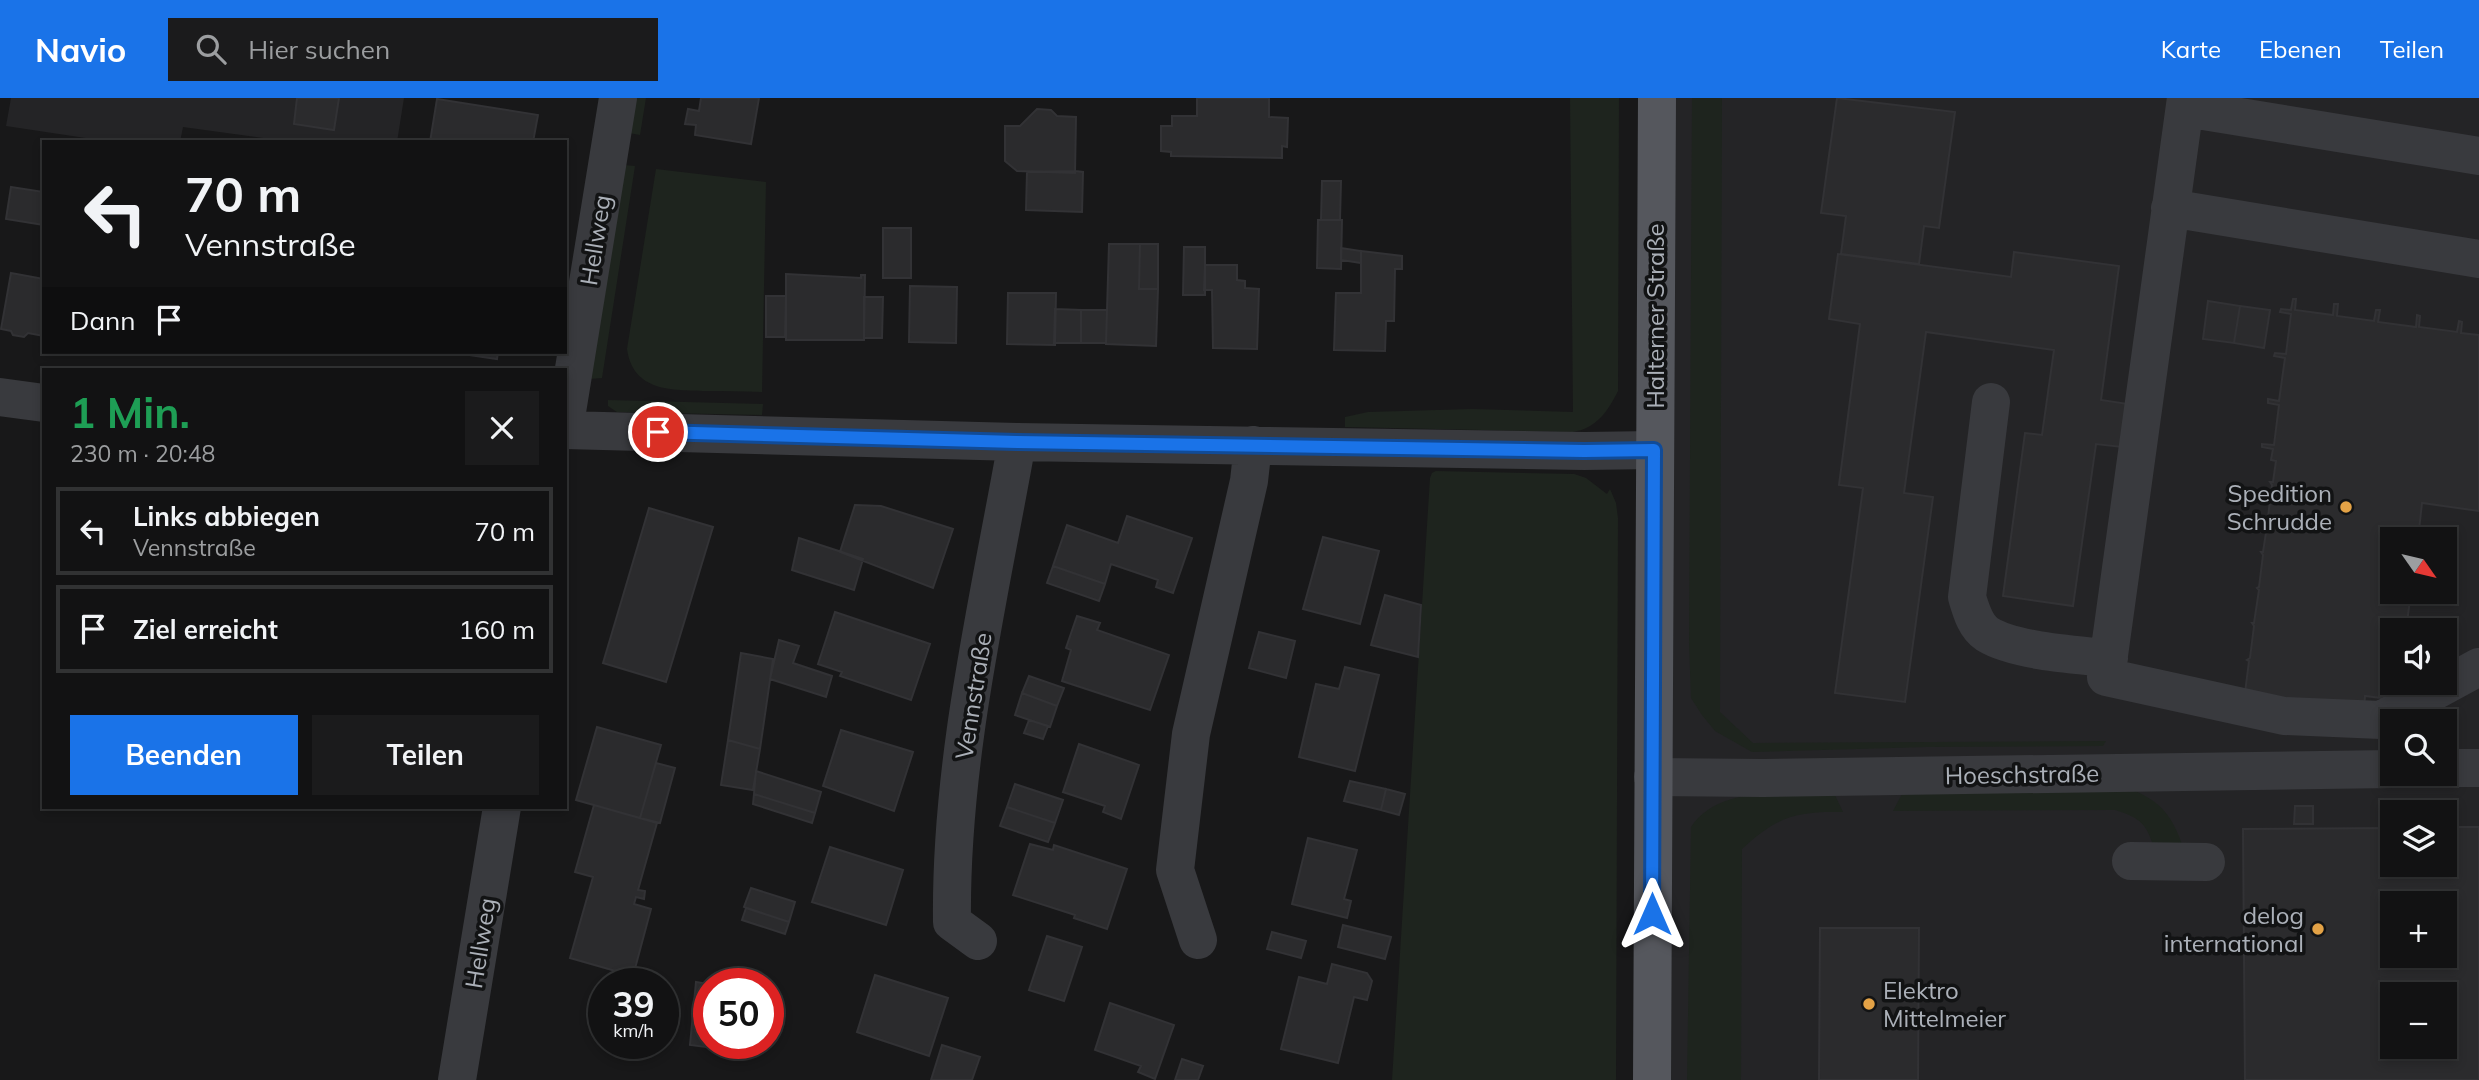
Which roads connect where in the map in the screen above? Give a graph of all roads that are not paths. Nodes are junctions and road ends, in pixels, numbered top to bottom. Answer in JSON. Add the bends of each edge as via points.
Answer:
{"nodes":[{"id":1,"x":618,"y":98,"type":"edge"},
{"id":2,"x":1657,"y":98,"type":"edge"},
{"id":3,"x":2185,"y":103,"type":"edge"},
{"id":4,"x":2479,"y":156,"type":"edge"},
{"id":5,"x":2170,"y":208,"type":"junction"},
{"id":6,"x":2479,"y":259,"type":"edge"},
{"id":7,"x":0,"y":397,"type":"edge"},
{"id":8,"x":1991,"y":402,"type":"dead end"},
{"id":9,"x":42,"y":403,"type":"edge"},
{"id":10,"x":567,"y":412,"type":"edge"},
{"id":11,"x":567,"y":430,"type":"edge"},
{"id":12,"x":1017,"y":442,"type":"junction"},
{"id":13,"x":1252,"y":445,"type":"junction"},
{"id":14,"x":1654,"y":450,"type":"junction"},
{"id":15,"x":2109,"y":658,"type":"junction"},
{"id":16,"x":2479,"y":667,"type":"edge"},
{"id":17,"x":2457,"y":768,"type":"edge"},
{"id":18,"x":2479,"y":768,"type":"edge"},
{"id":19,"x":2380,"y":769,"type":"edge"},
{"id":20,"x":1653,"y":776,"type":"junction"},
{"id":21,"x":502,"y":809,"type":"edge"},
{"id":22,"x":2131,"y":861,"type":"dead end"},
{"id":23,"x":2206,"y":862,"type":"dead end"},
{"id":24,"x":1198,"y":940,"type":"dead end"},
{"id":25,"x":978,"y":941,"type":"dead end"},
{"id":26,"x":457,"y":1080,"type":"edge"},
{"id":27,"x":1652,"y":1080,"type":"edge"}],
"edges":[{"from":1,"to":10,"type":"street","name":"Hellweg"},
{"from":2,"to":14,"type":"main road","name":"Halterner Straße"},
{"from":3,"to":4,"type":"street"},
{"from":3,"to":5,"type":"street"},
{"from":5,"to":6,"type":"street"},
{"from":5,"to":15,"type":"street"},
{"from":7,"to":9,"type":"street"},
{"from":8,"to":15,"type":"street","via":[[1967,597],[1973,616],[1985,633],[2001,640]]},
{"from":11,"to":12,"type":"street"},
{"from":12,"to":13,"type":"street"},
{"from":12,"to":25,"type":"street","name":"Vennstraße","via":[[963,743],[951,873],[952,922]]},
{"from":13,"to":14,"type":"street"},
{"from":13,"to":24,"type":"street","via":[[1249,481],[1191,734],[1175,870]]},
{"from":14,"to":20,"type":"main road","name":"Halterner Straße"},
{"from":15,"to":16,"type":"street","via":[[2106,677],[2284,716],[2381,720]]},
{"from":17,"to":18,"type":"street"},
{"from":19,"to":20,"type":"street","name":"Hoeschstraße"},
{"from":20,"to":27,"type":"main road","name":"Halterner Straße"},
{"from":21,"to":26,"type":"street","name":"Hellweg"},
{"from":22,"to":23,"type":"street"}]}
